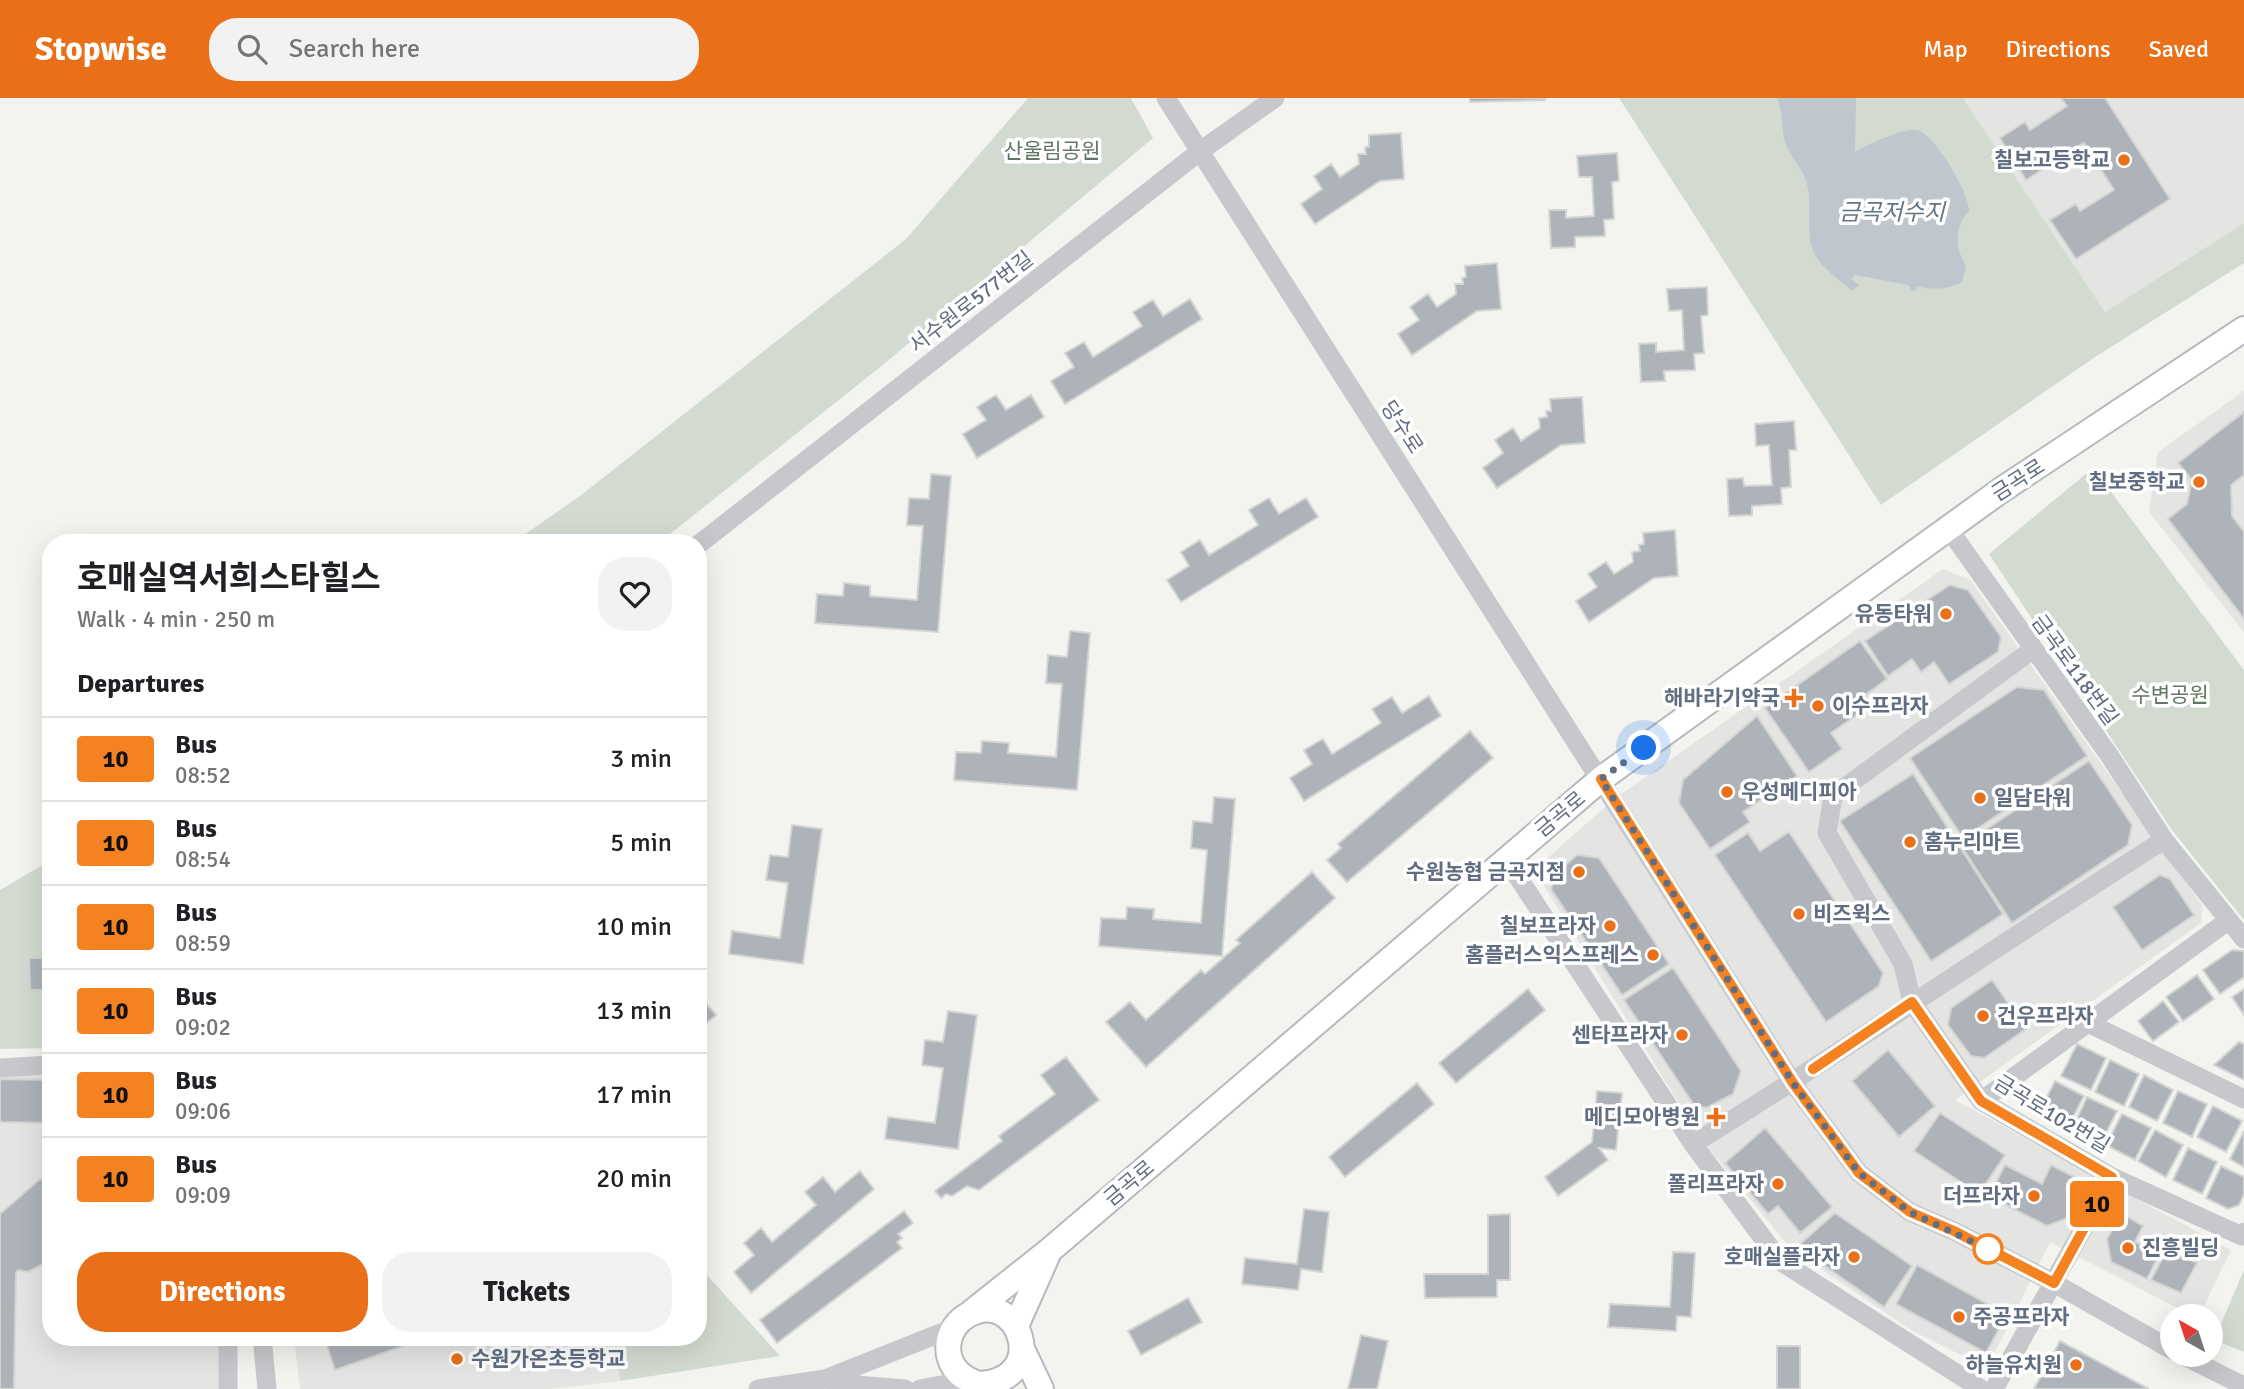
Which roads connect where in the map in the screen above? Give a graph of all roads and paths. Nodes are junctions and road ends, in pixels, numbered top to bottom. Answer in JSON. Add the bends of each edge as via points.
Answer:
{"nodes":[{"id":1,"x":1166,"y":98,"type":"edge"},
{"id":2,"x":1275,"y":98,"type":"edge"},
{"id":3,"x":1199,"y":152,"type":"junction"},
{"id":4,"x":2244,"y":329,"type":"edge"},
{"id":5,"x":1948,"y":528,"type":"junction"},
{"id":6,"x":707,"y":538,"type":"edge"},
{"id":7,"x":2032,"y":650,"type":"junction"},
{"id":8,"x":1601,"y":779,"type":"junction"},
{"id":9,"x":2164,"y":840,"type":"junction"},
{"id":10,"x":1506,"y":859,"type":"junction"},
{"id":11,"x":2228,"y":920,"type":"junction"},
{"id":12,"x":2244,"y":939,"type":"edge"},
{"id":13,"x":1912,"y":1002,"type":"junction"},
{"id":14,"x":2088,"y":1023,"type":"junction"},
{"id":15,"x":42,"y":1066,"type":"edge"},
{"id":16,"x":0,"y":1070,"type":"edge"},
{"id":17,"x":42,"y":1071,"type":"edge"},
{"id":18,"x":1793,"y":1083,"type":"junction"},
{"id":19,"x":2244,"y":1099,"type":"edge"},
{"id":20,"x":1981,"y":1101,"type":"junction"},
{"id":21,"x":1693,"y":1144,"type":"junction"},
{"id":22,"x":2112,"y":1177,"type":"junction"},
{"id":23,"x":2243,"y":1234,"type":"edge"},
{"id":24,"x":1050,"y":1250,"type":"junction"},
{"id":25,"x":2054,"y":1283,"type":"junction"},
{"id":26,"x":962,"y":1320,"type":"junction"},
{"id":27,"x":1019,"y":1337,"type":"junction"},
{"id":28,"x":2160,"y":1343,"type":"edge"},
{"id":29,"x":228,"y":1346,"type":"edge"},
{"id":30,"x":263,"y":1346,"type":"edge"},
{"id":31,"x":2206,"y":1367,"type":"edge"},
{"id":32,"x":825,"y":1379,"type":"junction"},
{"id":33,"x":978,"y":1384,"type":"edge"},
{"id":34,"x":2244,"y":1386,"type":"edge"},
{"id":35,"x":228,"y":1389,"type":"edge"},
{"id":36,"x":267,"y":1389,"type":"edge"},
{"id":37,"x":758,"y":1389,"type":"edge"},
{"id":38,"x":905,"y":1389,"type":"edge"},
{"id":39,"x":920,"y":1389,"type":"edge"},
{"id":40,"x":1041,"y":1389,"type":"edge"},
{"id":41,"x":1981,"y":1389,"type":"edge"},
{"id":42,"x":1994,"y":1389,"type":"edge"}],
"edges":[{"from":1,"to":3,"type":"street","name":"당수로"},
{"from":2,"to":3,"type":"street","name":"서수원로577번길"},
{"from":3,"to":6,"type":"street","name":"서수원로577번길"},
{"from":3,"to":8,"type":"street","name":"당수로"},
{"from":4,"to":5,"type":"main road","name":"금곡로"},
{"from":5,"to":7,"type":"street","name":"금곡로118번길"},
{"from":5,"to":8,"type":"main road","name":"금곡로"},
{"from":7,"to":9,"type":"street","name":"금곡로118번길"},
{"from":7,"to":13,"type":"street","via":[[1833,796],[1827,833],[1903,964]]},
{"from":8,"to":10,"type":"main road","name":"금곡로"},
{"from":8,"to":18,"type":"street"},
{"from":9,"to":11,"type":"street","name":"금곡로118번길"},
{"from":9,"to":13,"type":"street"},
{"from":10,"to":21,"type":"street"},
{"from":10,"to":24,"type":"main road","name":"금곡로"},
{"from":11,"to":12,"type":"street","name":"금곡로118번길"},
{"from":11,"to":14,"type":"street"},
{"from":13,"to":18,"type":"street"},
{"from":13,"to":20,"type":"street","name":"금곡로102번길"},
{"from":14,"to":19,"type":"street"},
{"from":14,"to":20,"type":"street"},
{"from":15,"to":16,"type":"street"},
{"from":16,"to":17,"type":"street"},
{"from":18,"to":21,"type":"street"},
{"from":18,"to":25,"type":"street","via":[[1859,1173],[1910,1212]]},
{"from":20,"to":22,"type":"street","name":"금곡로102번길"},
{"from":21,"to":41,"type":"street","via":[[1780,1261]]},
{"from":22,"to":23,"type":"street"},
{"from":22,"to":25,"type":"street","name":"금곡로102번길"},
{"from":24,"to":26,"type":"main road","name":"금곡로"},
{"from":24,"to":27,"type":"main road","name":"금곡로"},
{"from":25,"to":28,"type":"street"},
{"from":25,"to":42,"type":"street","name":"금곡로102번길"},
{"from":26,"to":27,"type":"main road","via":[[984,1310],[996,1311],[1007,1317]]},
{"from":26,"to":32,"type":"street"},
{"from":26,"to":33,"type":"main road","via":[[948,1339],[948,1351],[958,1373]]},
{"from":27,"to":33,"type":"main road","via":[[1018,1364],[1008,1376]]},
{"from":27,"to":40,"type":"main road"},
{"from":29,"to":35,"type":"street"},
{"from":30,"to":36,"type":"street"},
{"from":31,"to":34,"type":"street"},
{"from":32,"to":37,"type":"street"},
{"from":32,"to":38,"type":"street"},
{"from":33,"to":39,"type":"street"}]}
